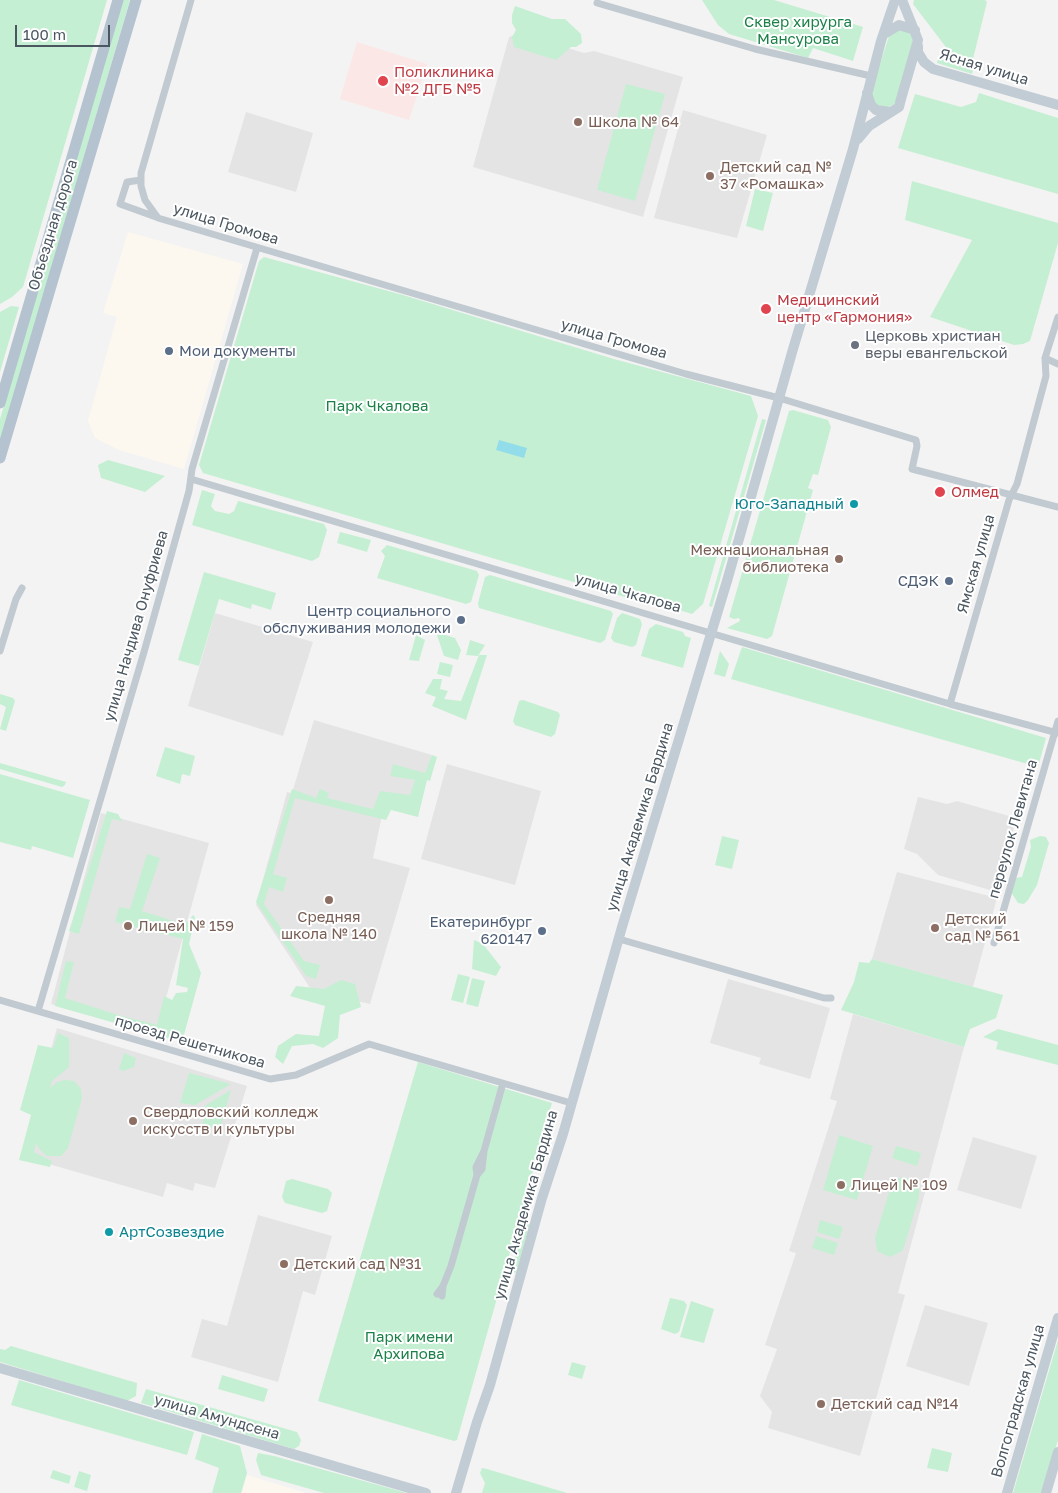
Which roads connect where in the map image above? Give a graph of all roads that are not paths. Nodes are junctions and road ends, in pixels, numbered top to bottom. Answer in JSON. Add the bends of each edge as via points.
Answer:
{"nodes":[{"id":1,"x":118,"y":0,"type":"edge"},
{"id":2,"x":136,"y":0,"type":"edge"},
{"id":3,"x":191,"y":0,"type":"edge"},
{"id":4,"x":895,"y":0,"type":"edge"},
{"id":5,"x":902,"y":0,"type":"edge"},
{"id":6,"x":597,"y":3,"type":"dead end"},
{"id":7,"x":917,"y":35,"type":"junction"},
{"id":8,"x":883,"y":37,"type":"junction"},
{"id":9,"x":933,"y":68,"type":"junction"},
{"id":10,"x":871,"y":76,"type":"junction"},
{"id":11,"x":906,"y":83,"type":"junction"},
{"id":12,"x":867,"y":93,"type":"junction"},
{"id":13,"x":1058,"y":105,"type":"edge"},
{"id":14,"x":890,"y":112,"type":"junction"},
{"id":15,"x":853,"y":149,"type":"junction"},
{"id":16,"x":141,"y":180,"type":"junction"},
{"id":17,"x":158,"y":218,"type":"junction"},
{"id":18,"x":257,"y":248,"type":"junction"},
{"id":19,"x":1058,"y":317,"type":"edge"},
{"id":20,"x":1045,"y":358,"type":"junction"},
{"id":21,"x":1058,"y":364,"type":"edge"},
{"id":22,"x":779,"y":398,"type":"junction"},
{"id":23,"x":0,"y":403,"type":"edge"},
{"id":24,"x":0,"y":458,"type":"edge"},
{"id":25,"x":191,"y":479,"type":"junction"},
{"id":26,"x":1013,"y":495,"type":"junction"},
{"id":27,"x":1058,"y":507,"type":"edge"},
{"id":28,"x":22,"y":588,"type":"dead end"},
{"id":29,"x":711,"y":632,"type":"junction"},
{"id":30,"x":0,"y":651,"type":"edge"},
{"id":31,"x":950,"y":704,"type":"junction"},
{"id":32,"x":1058,"y":721,"type":"edge"},
{"id":33,"x":1057,"y":733,"type":"edge"},
{"id":34,"x":619,"y":939,"type":"junction"},
{"id":35,"x":994,"y":944,"type":"dead end"},
{"id":36,"x":831,"y":998,"type":"dead end"},
{"id":37,"x":0,"y":1000,"type":"edge"},
{"id":38,"x":38,"y":1011,"type":"junction"},
{"id":39,"x":503,"y":1083,"type":"junction"},
{"id":40,"x":571,"y":1103,"type":"junction"},
{"id":41,"x":439,"y":1295,"type":"dead end"},
{"id":42,"x":1058,"y":1318,"type":"edge"},
{"id":43,"x":0,"y":1368,"type":"edge"},
{"id":44,"x":1058,"y":1452,"type":"edge"},
{"id":45,"x":1055,"y":1476,"type":"edge"},
{"id":46,"x":426,"y":1493,"type":"edge"},
{"id":47,"x":456,"y":1493,"type":"edge"},
{"id":48,"x":1006,"y":1493,"type":"edge"},
{"id":49,"x":1046,"y":1493,"type":"edge"}],
"edges":[{"from":1,"to":23,"type":"main road","name":"Объездная дорога"},
{"from":2,"to":24,"type":"main road","name":"Объездная дорога"},
{"from":3,"to":16,"type":"street"},
{"from":4,"to":8,"type":"street","name":"улица Академика Бардина"},
{"from":5,"to":7,"type":"street"},
{"from":6,"to":10,"type":"street","via":[[755,48]]},
{"from":7,"to":8,"type":"street","via":[[899,25]]},
{"from":7,"to":9,"type":"street","name":"Ясная улица","via":[[918,52]]},
{"from":7,"to":11,"type":"street","name":"улица Академика Бардина"},
{"from":8,"to":10,"type":"street","name":"улица Академика Бардина"},
{"from":9,"to":11,"type":"street","via":[[915,72]]},
{"from":9,"to":13,"type":"street","name":"Ясная улица"},
{"from":10,"to":12,"type":"street","name":"улица Академика Бардина"},
{"from":11,"to":14,"type":"street","name":"улица Академика Бардина","via":[[899,107]]},
{"from":12,"to":14,"type":"street","via":[[876,110]]},
{"from":12,"to":15,"type":"street","name":"улица Академика Бардина"},
{"from":14,"to":15,"type":"street","name":"улица Академика Бардина","via":[[864,129]]},
{"from":15,"to":22,"type":"street","name":"улица Академика Бардина"},
{"from":16,"to":17,"type":"street","name":"улица Громова","via":[[143,196]]},
{"from":16,"to":17,"type":"street","via":[[128,182],[120,204]]},
{"from":17,"to":18,"type":"street","name":"улица Громова"},
{"from":18,"to":22,"type":"street","name":"улица Громова","via":[[695,377]]},
{"from":18,"to":25,"type":"street","name":"улица Начдива Онуфриева"},
{"from":19,"to":20,"type":"street","name":"Ямская улица"},
{"from":20,"to":21,"type":"street"},
{"from":20,"to":26,"type":"street","name":"Ямская улица","via":[[1046,376]]},
{"from":22,"to":26,"type":"street","name":"улица Громова","via":[[916,440],[912,469]]},
{"from":22,"to":29,"type":"street","name":"улица Академика Бардина"},
{"from":25,"to":29,"type":"street","name":"улица Чкалова"},
{"from":25,"to":38,"type":"street","name":"улица Начдива Онуфриева","via":[[144,652]]},
{"from":26,"to":27,"type":"street","name":"улица Громова"},
{"from":26,"to":31,"type":"street","name":"Ямская улица"},
{"from":28,"to":30,"type":"street"},
{"from":29,"to":31,"type":"street","name":"улица Чкалова"},
{"from":29,"to":34,"type":"street","name":"улица Академика Бардина"},
{"from":31,"to":33,"type":"street","name":"улица Чкалова"},
{"from":32,"to":33,"type":"street","name":"переулок Левитана"},
{"from":33,"to":35,"type":"street","name":"переулок Левитана"},
{"from":34,"to":36,"type":"street"},
{"from":34,"to":40,"type":"street","name":"улица Академика Бардина"},
{"from":37,"to":38,"type":"street","name":"проезд Решетникова"},
{"from":38,"to":39,"type":"street","name":"проезд Решетникова","via":[[270,1080],[296,1075],[369,1044]]},
{"from":39,"to":40,"type":"street","name":"проезд Решетникова"},
{"from":39,"to":41,"type":"street"},
{"from":40,"to":47,"type":"street","name":"улица Академика Бардина"},
{"from":42,"to":48,"type":"street","name":"Волгоградская улица"},
{"from":43,"to":46,"type":"street","name":"улица Амундсена"},
{"from":44,"to":45,"type":"street"},
{"from":45,"to":49,"type":"street"}]}
